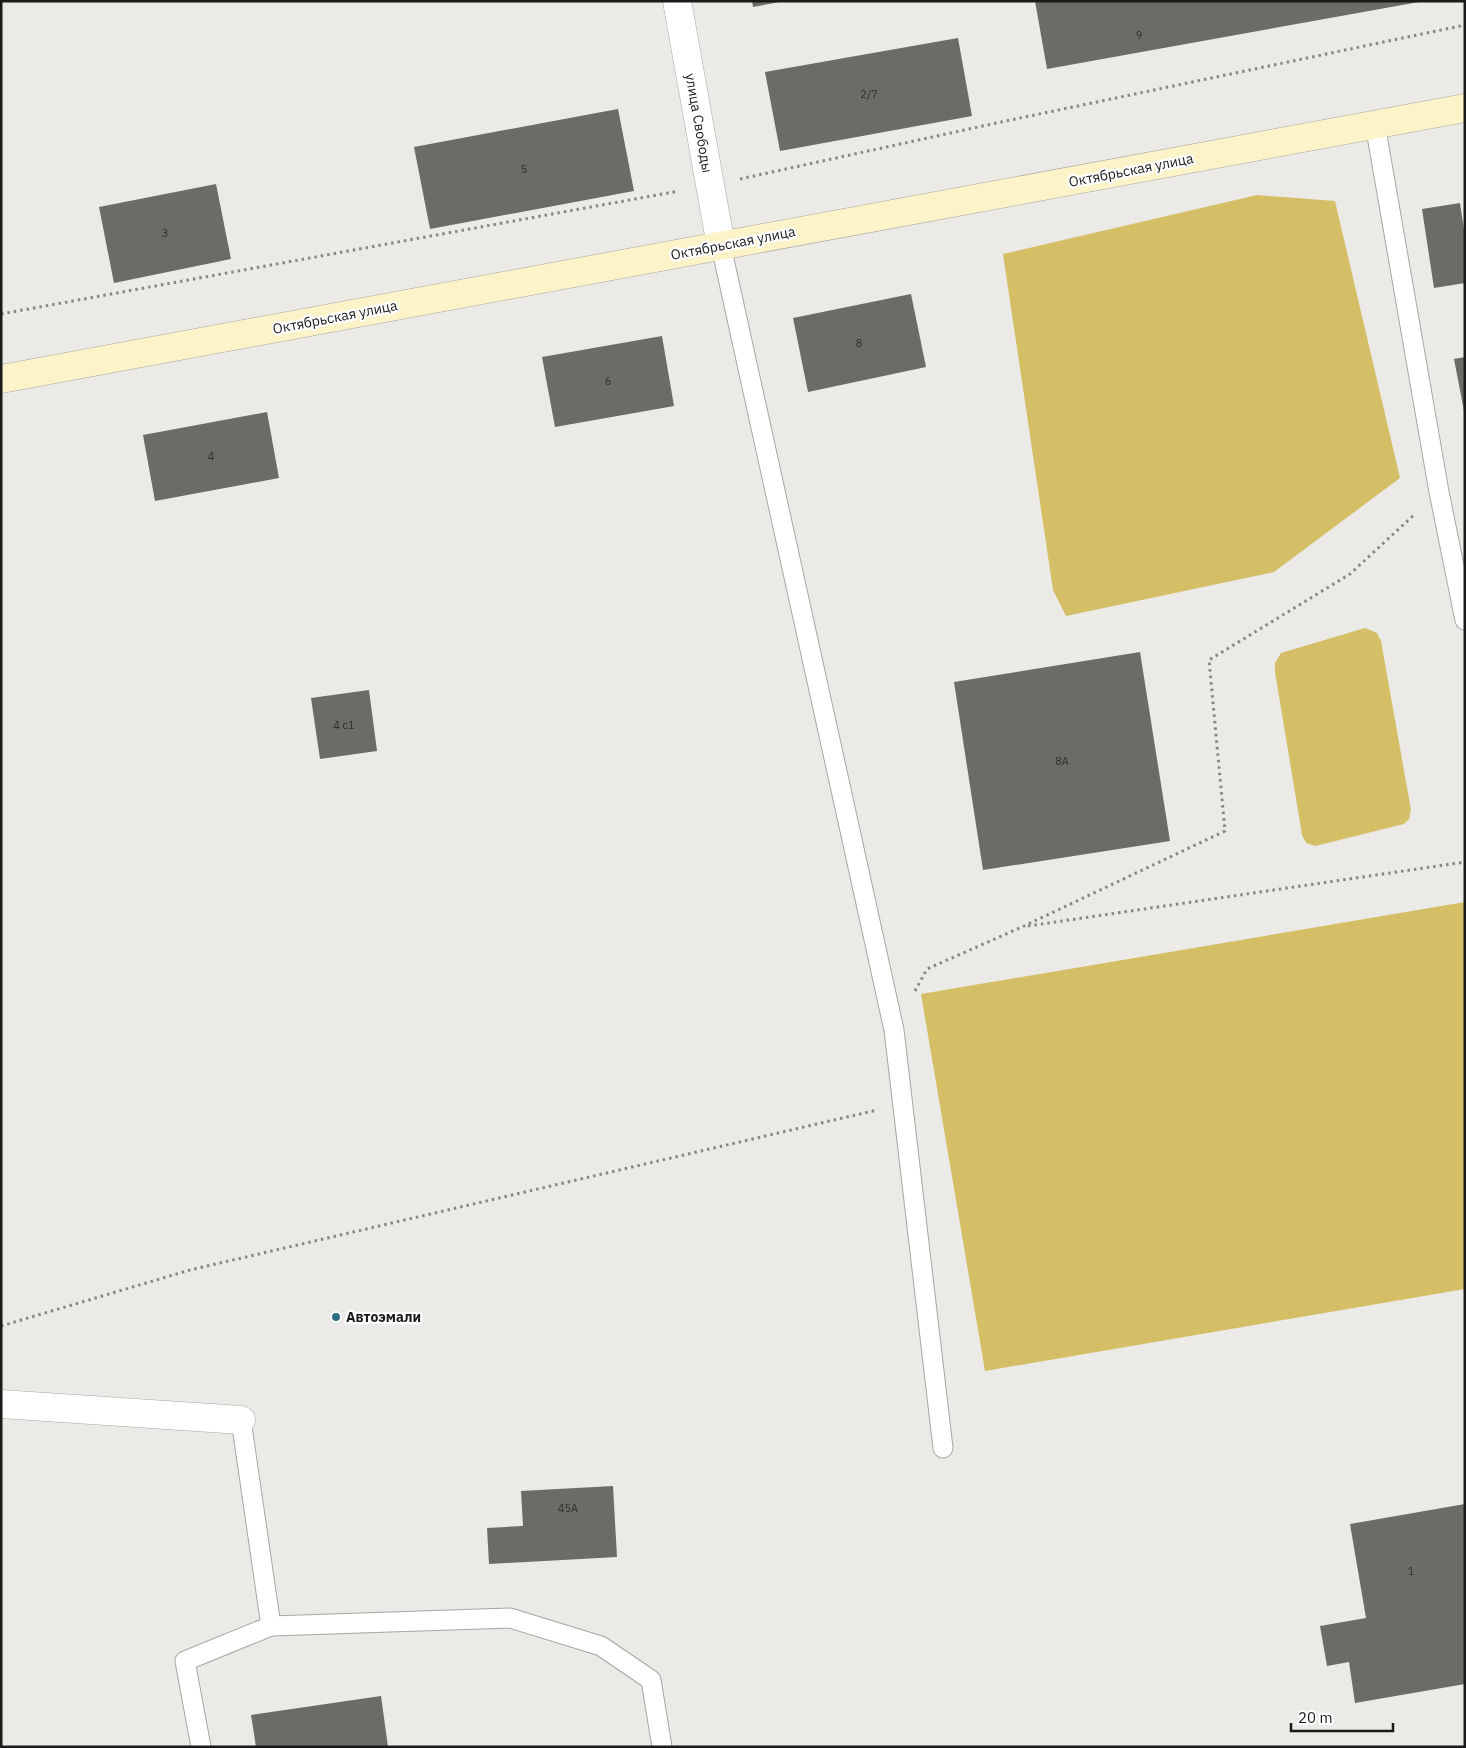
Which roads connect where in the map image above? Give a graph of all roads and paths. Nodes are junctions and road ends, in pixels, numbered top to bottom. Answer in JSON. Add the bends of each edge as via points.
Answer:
{"nodes":[{"id":1,"x":677,"y":1,"type":"edge"},
{"id":2,"x":1465,"y":25,"type":"edge"},
{"id":3,"x":1465,"y":108,"type":"edge"},
{"id":4,"x":1375,"y":124,"type":"junction"},
{"id":5,"x":710,"y":185,"type":"junction"},
{"id":6,"x":721,"y":246,"type":"junction"},
{"id":7,"x":1,"y":314,"type":"edge"},
{"id":8,"x":1,"y":379,"type":"edge"},
{"id":9,"x":1440,"y":492,"type":"junction"},
{"id":10,"x":1465,"y":620,"type":"edge"},
{"id":11,"x":1465,"y":862,"type":"edge"},
{"id":12,"x":1024,"y":926,"type":"junction"},
{"id":13,"x":894,"y":1030,"type":"junction"},
{"id":14,"x":902,"y":1104,"type":"junction"},
{"id":15,"x":1,"y":1326,"type":"edge"},
{"id":16,"x":1,"y":1404,"type":"edge"},
{"id":17,"x":241,"y":1420,"type":"joint"},
{"id":18,"x":943,"y":1448,"type":"dead end"},
{"id":19,"x":271,"y":1626,"type":"junction"},
{"id":20,"x":201,"y":1747,"type":"edge"},
{"id":21,"x":662,"y":1747,"type":"edge"}],
"edges":[{"from":1,"to":5,"type":"street","name":"улица Свободы"},
{"from":2,"to":5,"type":"path"},
{"from":3,"to":4,"type":"main road","name":"Октябрьская улица"},
{"from":4,"to":6,"type":"main road","name":"Октябрьская улица"},
{"from":4,"to":9,"type":"lane"},
{"from":5,"to":6,"type":"street","name":"улица Свободы"},
{"from":5,"to":7,"type":"path"},
{"from":6,"to":8,"type":"main road","name":"Октябрьская улица"},
{"from":6,"to":13,"type":"lane"},
{"from":9,"to":10,"type":"lane"},
{"from":9,"to":12,"type":"path","via":[[1350,574],[1209,660],[1225,831]]},
{"from":11,"to":12,"type":"path"},
{"from":12,"to":13,"type":"path","via":[[927,969]]},
{"from":13,"to":14,"type":"lane"},
{"from":14,"to":15,"type":"path","via":[[190,1270]]},
{"from":14,"to":18,"type":"lane"},
{"from":16,"to":17,"type":"street"},
{"from":17,"to":19,"type":"lane"},
{"from":19,"to":20,"type":"lane","via":[[184,1661]]},
{"from":19,"to":21,"type":"lane","via":[[510,1618],[601,1646],[651,1680]]}]}
